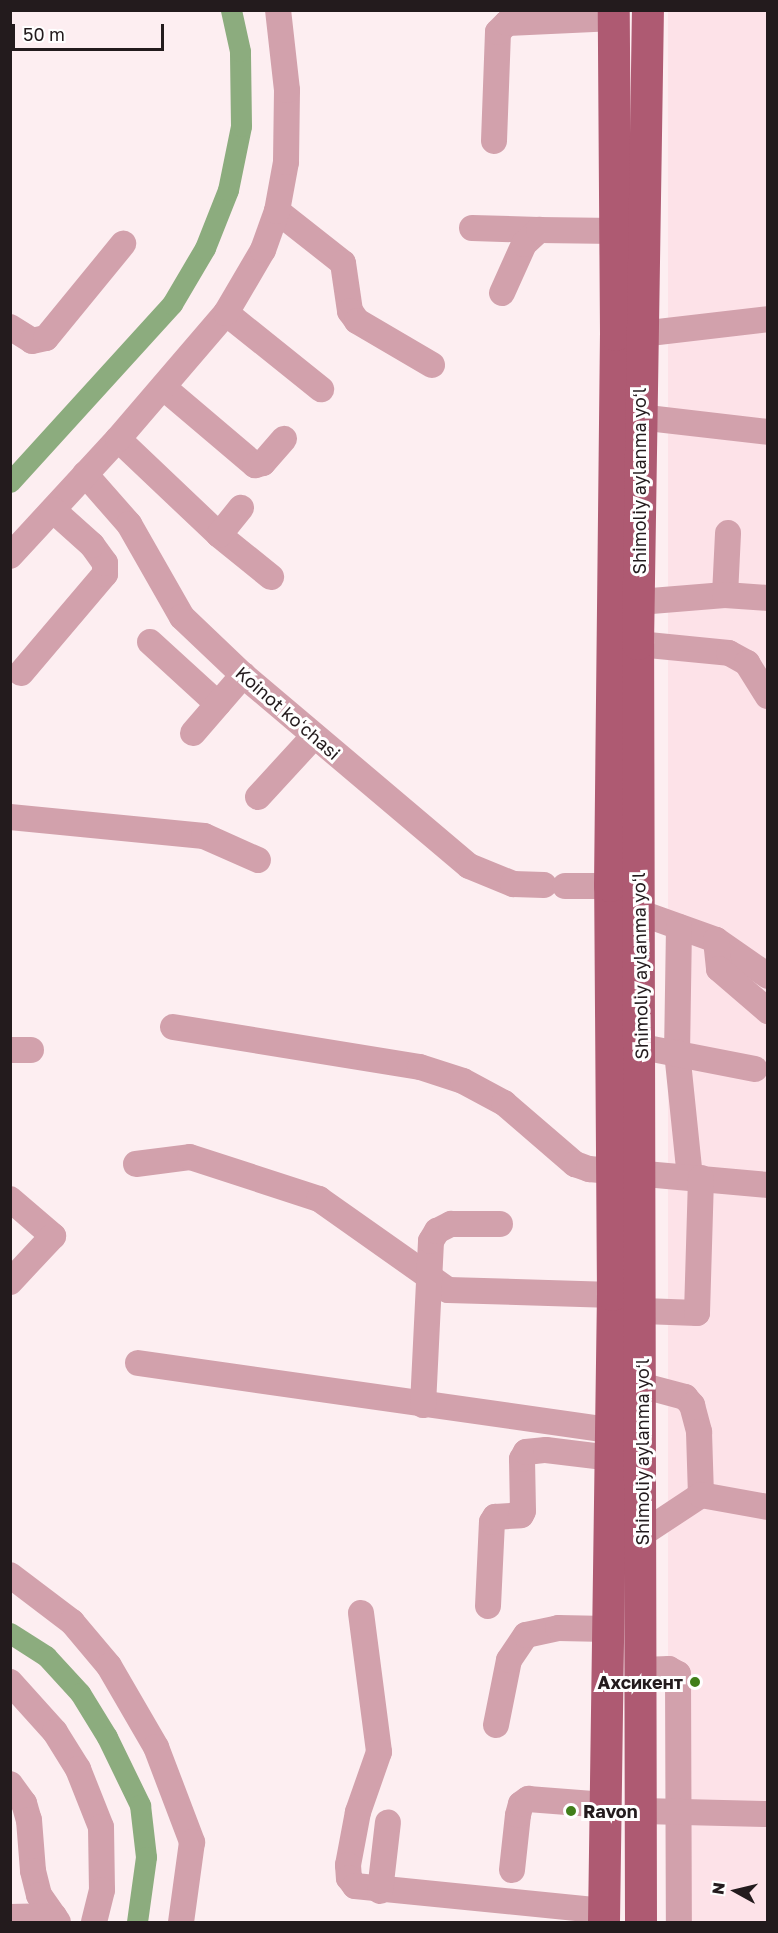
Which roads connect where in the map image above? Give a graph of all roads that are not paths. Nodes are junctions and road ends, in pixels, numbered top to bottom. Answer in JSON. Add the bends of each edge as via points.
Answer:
{"nodes":[{"id":1,"x":278,"y":10,"type":"edge"},
{"id":2,"x":648,"y":10,"type":"edge"},
{"id":3,"x":614,"y":14,"type":"edge"},
{"id":4,"x":649,"y":73,"type":"junction"},
{"id":5,"x":615,"y":74,"type":"junction"},
{"id":6,"x":494,"y":141,"type":"dead end"},
{"id":7,"x":277,"y":211,"type":"junction"},
{"id":8,"x":472,"y":228,"type":"dead end"},
{"id":9,"x":539,"y":230,"type":"junction"},
{"id":10,"x":616,"y":231,"type":"junction"},
{"id":11,"x":123,"y":244,"type":"dead end"},
{"id":12,"x":502,"y":293,"type":"dead end"},
{"id":13,"x":226,"y":313,"type":"junction"},
{"id":14,"x":768,"y":319,"type":"edge"},
{"id":15,"x":10,"y":327,"type":"edge"},
{"id":16,"x":641,"y":334,"type":"junction"},
{"id":17,"x":432,"y":365,"type":"dead end"},
{"id":18,"x":163,"y":387,"type":"junction"},
{"id":19,"x":321,"y":389,"type":"dead end"},
{"id":20,"x":639,"y":417,"type":"junction"},
{"id":21,"x":768,"y":432,"type":"edge"},
{"id":22,"x":118,"y":439,"type":"junction"},
{"id":23,"x":284,"y":439,"type":"dead end"},
{"id":24,"x":85,"y":474,"type":"junction"},
{"id":25,"x":241,"y":508,"type":"dead end"},
{"id":26,"x":53,"y":510,"type":"junction"},
{"id":27,"x":728,"y":533,"type":"dead end"},
{"id":28,"x":219,"y":534,"type":"junction"},
{"id":29,"x":10,"y":556,"type":"edge"},
{"id":30,"x":272,"y":577,"type":"dead end"},
{"id":31,"x":725,"y":595,"type":"junction"},
{"id":32,"x":768,"y":598,"type":"edge"},
{"id":33,"x":639,"y":603,"type":"junction"},
{"id":34,"x":150,"y":642,"type":"dead end"},
{"id":35,"x":638,"y":644,"type":"junction"},
{"id":36,"x":21,"y":673,"type":"dead end"},
{"id":37,"x":243,"y":675,"type":"junction"},
{"id":38,"x":768,"y":696,"type":"edge"},
{"id":39,"x":218,"y":704,"type":"junction"},
{"id":40,"x":193,"y":733,"type":"dead end"},
{"id":41,"x":314,"y":736,"type":"junction"},
{"id":42,"x":258,"y":797,"type":"dead end"},
{"id":43,"x":10,"y":817,"type":"edge"},
{"id":44,"x":258,"y":861,"type":"dead end"},
{"id":45,"x":610,"y":886,"type":"junction"},
{"id":46,"x":638,"y":912,"type":"junction"},
{"id":47,"x":679,"y":927,"type":"junction"},
{"id":48,"x":716,"y":940,"type":"junction"},
{"id":49,"x":768,"y":976,"type":"edge"},
{"id":50,"x":768,"y":1011,"type":"edge"},
{"id":51,"x":173,"y":1027,"type":"dead end"},
{"id":52,"x":642,"y":1047,"type":"junction"},
{"id":53,"x":677,"y":1052,"type":"junction"},
{"id":54,"x":755,"y":1069,"type":"dead end"},
{"id":55,"x":136,"y":1164,"type":"dead end"},
{"id":56,"x":626,"y":1172,"type":"junction"},
{"id":57,"x":696,"y":1177,"type":"junction"},
{"id":58,"x":768,"y":1185,"type":"edge"},
{"id":59,"x":10,"y":1199,"type":"edge"},
{"id":60,"x":500,"y":1224,"type":"dead end"},
{"id":61,"x":428,"y":1277,"type":"junction"},
{"id":62,"x":10,"y":1282,"type":"edge"},
{"id":63,"x":613,"y":1294,"type":"junction"},
{"id":64,"x":643,"y":1311,"type":"junction"},
{"id":65,"x":138,"y":1363,"type":"dead end"},
{"id":66,"x":640,"y":1385,"type":"junction"},
{"id":67,"x":423,"y":1405,"type":"junction"},
{"id":68,"x":611,"y":1444,"type":"junction"},
{"id":69,"x":701,"y":1495,"type":"junction"},
{"id":70,"x":768,"y":1506,"type":"edge"},
{"id":71,"x":642,"y":1534,"type":"junction"},
{"id":72,"x":10,"y":1575,"type":"edge"},
{"id":73,"x":488,"y":1606,"type":"dead end"},
{"id":74,"x":361,"y":1613,"type":"dead end"},
{"id":75,"x":608,"y":1629,"type":"junction"},
{"id":76,"x":642,"y":1670,"type":"junction"},
{"id":77,"x":10,"y":1682,"type":"edge"},
{"id":78,"x":496,"y":1725,"type":"dead end"},
{"id":79,"x":10,"y":1784,"type":"edge"},
{"id":80,"x":606,"y":1804,"type":"junction"},
{"id":81,"x":642,"y":1811,"type":"junction"},
{"id":82,"x":678,"y":1812,"type":"junction"},
{"id":83,"x":768,"y":1814,"type":"edge"},
{"id":84,"x":388,"y":1822,"type":"dead end"},
{"id":85,"x":512,"y":1870,"type":"dead end"},
{"id":86,"x":380,"y":1891,"type":"junction"},
{"id":87,"x":592,"y":1916,"type":"edge"},
{"id":88,"x":10,"y":1917,"type":"edge"},
{"id":89,"x":56,"y":1919,"type":"edge"},
{"id":90,"x":94,"y":1923,"type":"edge"},
{"id":91,"x":181,"y":1923,"type":"edge"},
{"id":92,"x":641,"y":1923,"type":"edge"},
{"id":93,"x":679,"y":1923,"type":"edge"}],
"edges":[{"from":1,"to":7,"type":"street","via":[[287,90],[286,162]]},
{"from":2,"to":4,"type":"main road","name":"Shimoliy aylanma yoʻl"},
{"from":3,"to":5,"type":"main road","name":"Shimoliy aylanma yoʻl"},
{"from":3,"to":6,"type":"street","via":[[507,24],[498,32],[494,53]]},
{"from":4,"to":5,"type":"main road"},
{"from":4,"to":16,"type":"main road","name":"Shimoliy aylanma yoʻl"},
{"from":5,"to":10,"type":"main road","name":"Shimoliy aylanma yoʻl"},
{"from":7,"to":13,"type":"street","via":[[262,250]]},
{"from":7,"to":17,"type":"street","via":[[343,263],[350,311],[357,321]]},
{"from":8,"to":9,"type":"street"},
{"from":9,"to":10,"type":"street"},
{"from":9,"to":12,"type":"street","via":[[524,244]]},
{"from":10,"to":45,"type":"main road","name":"Shimoliy aylanma yoʻl"},
{"from":11,"to":15,"type":"street","via":[[46,338],[32,340]]},
{"from":13,"to":18,"type":"street"},
{"from":13,"to":19,"type":"street"},
{"from":14,"to":16,"type":"street"},
{"from":16,"to":20,"type":"main road","name":"Shimoliy aylanma yoʻl"},
{"from":18,"to":22,"type":"street"},
{"from":18,"to":23,"type":"street","via":[[255,465],[263,463]]},
{"from":20,"to":21,"type":"street"},
{"from":20,"to":33,"type":"main road","name":"Shimoliy aylanma yoʻl"},
{"from":22,"to":24,"type":"street"},
{"from":22,"to":28,"type":"street"},
{"from":24,"to":26,"type":"street"},
{"from":24,"to":37,"type":"street","name":"Koinot koʻchasi","via":[[129,524],[182,617]]},
{"from":25,"to":28,"type":"street"},
{"from":26,"to":29,"type":"street"},
{"from":26,"to":36,"type":"street","via":[[92,545],[105,563],[105,574]]},
{"from":27,"to":31,"type":"street"},
{"from":28,"to":30,"type":"street"},
{"from":31,"to":32,"type":"street"},
{"from":31,"to":33,"type":"street"},
{"from":33,"to":35,"type":"main road","name":"Shimoliy aylanma yoʻl"},
{"from":34,"to":39,"type":"street"},
{"from":35,"to":38,"type":"street","via":[[729,653],[747,663]]},
{"from":35,"to":46,"type":"main road","name":"Shimoliy aylanma yoʻl"},
{"from":37,"to":39,"type":"street"},
{"from":37,"to":41,"type":"street","name":"Koinot koʻchasi"},
{"from":39,"to":40,"type":"street"},
{"from":41,"to":42,"type":"street"},
{"from":41,"to":45,"type":"street","name":"Koinot koʻchasi","via":[[469,866],[513,884]]},
{"from":43,"to":44,"type":"street","via":[[204,836]]},
{"from":45,"to":56,"type":"main road","name":"Shimoliy aylanma yoʻl"},
{"from":46,"to":47,"type":"street"},
{"from":46,"to":52,"type":"main road","name":"Shimoliy aylanma yoʻl"},
{"from":47,"to":48,"type":"street"},
{"from":47,"to":53,"type":"street"},
{"from":48,"to":49,"type":"street"},
{"from":48,"to":50,"type":"street","via":[[718,969]]},
{"from":51,"to":56,"type":"street","via":[[420,1066],[463,1081],[504,1103],[575,1164]]},
{"from":52,"to":53,"type":"street"},
{"from":52,"to":56,"type":"main road","name":"Shimoliy aylanma yoʻl"},
{"from":53,"to":54,"type":"street"},
{"from":53,"to":57,"type":"street"},
{"from":55,"to":61,"type":"street","via":[[190,1157],[319,1199]]},
{"from":56,"to":57,"type":"street"},
{"from":56,"to":63,"type":"main road","name":"Shimoliy aylanma yoʻl"},
{"from":56,"to":64,"type":"main road","name":"Shimoliy aylanma yoʻl"},
{"from":57,"to":58,"type":"street"},
{"from":57,"to":64,"type":"street","via":[[697,1312]]},
{"from":59,"to":62,"type":"street","via":[[52,1236]]},
{"from":60,"to":61,"type":"street","via":[[463,1222],[437,1231],[431,1241]]},
{"from":61,"to":63,"type":"street","via":[[448,1290]]},
{"from":61,"to":67,"type":"street"},
{"from":63,"to":68,"type":"main road","name":"Shimoliy aylanma yoʻl"},
{"from":64,"to":66,"type":"main road","name":"Shimoliy aylanma yoʻl"},
{"from":65,"to":67,"type":"street"},
{"from":66,"to":69,"type":"street","via":[[685,1397],[692,1405],[699,1432]]},
{"from":66,"to":71,"type":"main road","name":"Shimoliy aylanma yoʻl"},
{"from":67,"to":68,"type":"street"},
{"from":68,"to":73,"type":"street","via":[[526,1452],[522,1459],[523,1511],[520,1515],[495,1517],[492,1522]]},
{"from":68,"to":75,"type":"main road","name":"Shimoliy aylanma yoʻl"},
{"from":69,"to":70,"type":"street"},
{"from":69,"to":71,"type":"street"},
{"from":71,"to":76,"type":"main road","name":"Shimoliy aylanma yoʻl"},
{"from":72,"to":91,"type":"street","via":[[72,1622],[109,1666],[156,1747],[192,1842]]},
{"from":74,"to":86,"type":"street","via":[[379,1752],[358,1812],[348,1865],[349,1878],[355,1886]]},
{"from":75,"to":78,"type":"street","via":[[558,1628],[525,1635],[510,1660]]},
{"from":75,"to":80,"type":"main road","name":"Shimoliy aylanma yoʻl"},
{"from":76,"to":81,"type":"main road","name":"Shimoliy aylanma yoʻl"},
{"from":76,"to":82,"type":"street","via":[[669,1669],[678,1674]]},
{"from":77,"to":90,"type":"street","via":[[55,1732],[78,1769],[101,1827],[102,1890]]},
{"from":79,"to":89,"type":"street","via":[[24,1803],[29,1820],[39,1894]]},
{"from":80,"to":85,"type":"street","via":[[528,1799],[521,1804],[518,1815]]},
{"from":80,"to":87,"type":"main road","name":"Shimoliy aylanma yoʻl"},
{"from":81,"to":82,"type":"street"},
{"from":81,"to":92,"type":"main road","name":"Shimoliy aylanma yoʻl"},
{"from":82,"to":83,"type":"street"},
{"from":82,"to":93,"type":"street"},
{"from":84,"to":86,"type":"street"},
{"from":86,"to":87,"type":"street"},
{"from":88,"to":89,"type":"street"}]}
